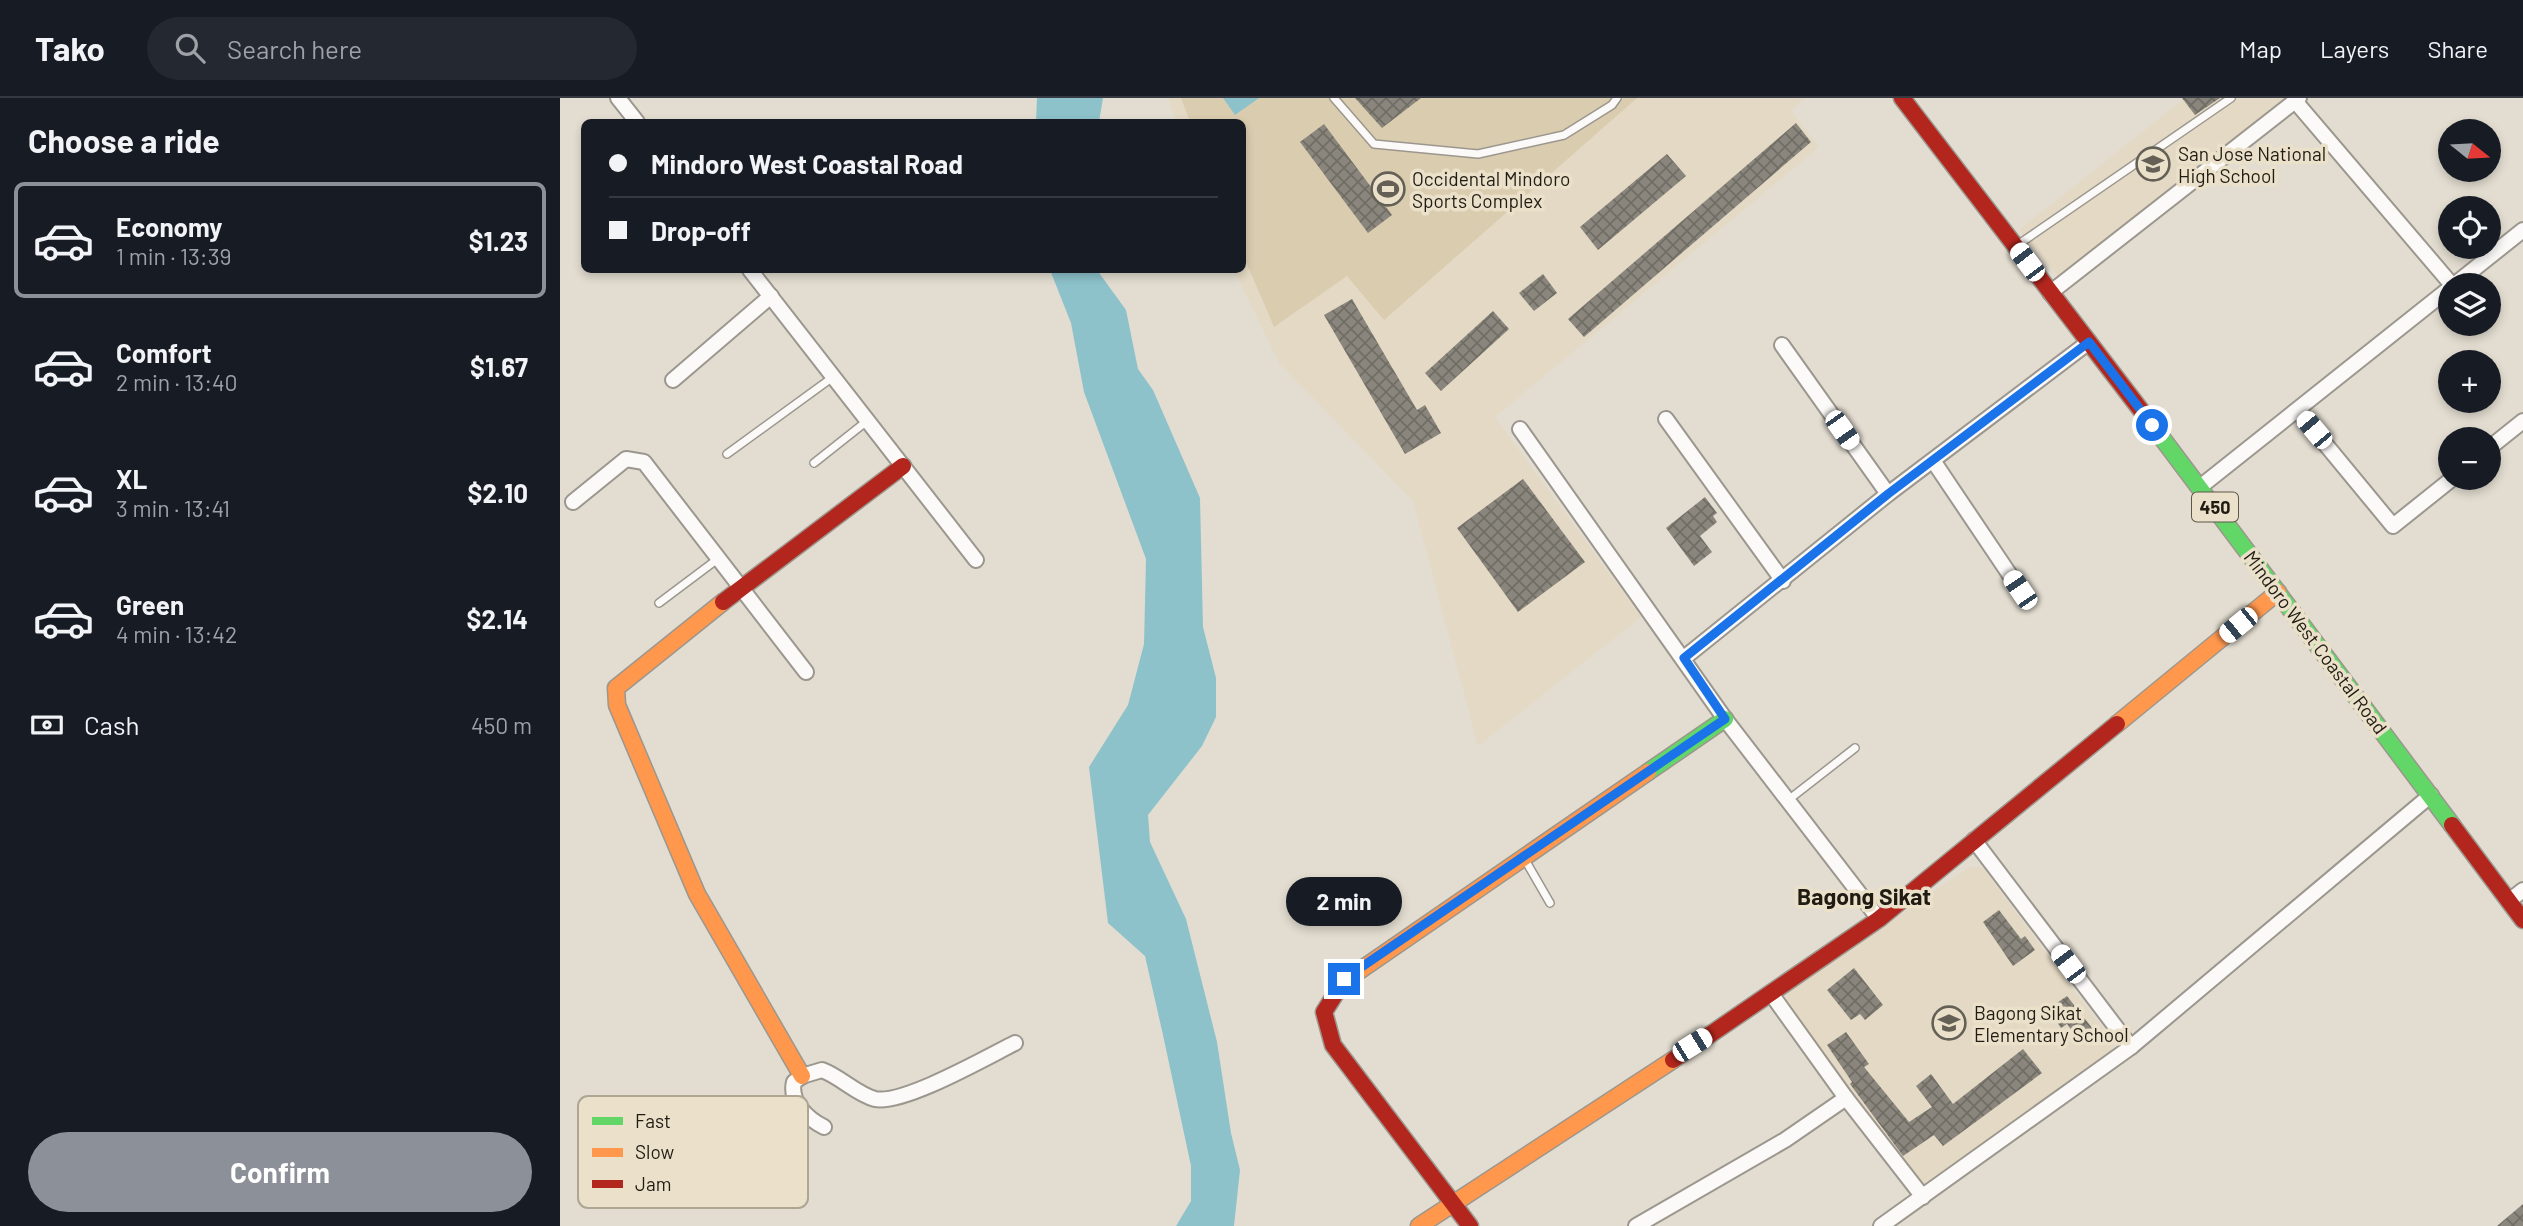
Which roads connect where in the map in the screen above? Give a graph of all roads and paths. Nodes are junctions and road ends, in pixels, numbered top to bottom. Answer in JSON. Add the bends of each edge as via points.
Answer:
{"nodes":[{"id":1,"x":618,"y":98,"type":"edge"},
{"id":2,"x":1334,"y":98,"type":"edge"},
{"id":3,"x":1617,"y":98,"type":"edge"},
{"id":4,"x":1902,"y":98,"type":"edge"},
{"id":5,"x":2231,"y":98,"type":"edge"},
{"id":6,"x":2297,"y":100,"type":"edge"},
{"id":7,"x":635,"y":119,"type":"edge"},
{"id":8,"x":2523,"y":230,"type":"edge"},
{"id":9,"x":2015,"y":247,"type":"junction"},
{"id":10,"x":752,"y":273,"type":"edge"},
{"id":11,"x":2441,"y":273,"type":"edge"},
{"id":12,"x":2468,"y":273,"type":"edge"},
{"id":13,"x":2050,"y":293,"type":"junction"},
{"id":14,"x":771,"y":296,"type":"junction"},
{"id":15,"x":2438,"y":297,"type":"edge"},
{"id":16,"x":2089,"y":342,"type":"junction"},
{"id":17,"x":1782,"y":345,"type":"dead end"},
{"id":18,"x":834,"y":377,"type":"junction"},
{"id":19,"x":673,"y":380,"type":"dead end"},
{"id":20,"x":2298,"y":411,"type":"junction"},
{"id":21,"x":1666,"y":419,"type":"dead end"},
{"id":22,"x":868,"y":421,"type":"junction"},
{"id":23,"x":2523,"y":421,"type":"edge"},
{"id":24,"x":1520,"y":429,"type":"dead end"},
{"id":25,"x":2501,"y":439,"type":"edge"},
{"id":26,"x":727,"y":454,"type":"dead end"},
{"id":27,"x":1934,"y":462,"type":"junction"},
{"id":28,"x":814,"y":463,"type":"dead end"},
{"id":29,"x":903,"y":466,"type":"junction"},
{"id":30,"x":2200,"y":487,"type":"junction"},
{"id":31,"x":2438,"y":490,"type":"edge"},
{"id":32,"x":1888,"y":494,"type":"junction"},
{"id":33,"x":573,"y":502,"type":"dead end"},
{"id":34,"x":719,"y":557,"type":"junction"},
{"id":35,"x":976,"y":560,"type":"dead end"},
{"id":36,"x":1783,"y":581,"type":"junction"},
{"id":37,"x":742,"y":587,"type":"junction"},
{"id":38,"x":2020,"y":590,"type":"dead end"},
{"id":39,"x":2278,"y":592,"type":"junction"},
{"id":40,"x":659,"y":603,"type":"dead end"},
{"id":41,"x":1684,"y":658,"type":"junction"},
{"id":42,"x":806,"y":672,"type":"dead end"},
{"id":43,"x":1725,"y":719,"type":"junction"},
{"id":44,"x":1854,"y":748,"type":"dead end"},
{"id":45,"x":2431,"y":794,"type":"junction"},
{"id":46,"x":1787,"y":802,"type":"junction"},
{"id":47,"x":1974,"y":840,"type":"junction"},
{"id":48,"x":1524,"y":857,"type":"junction"},
{"id":49,"x":2523,"y":890,"type":"edge"},
{"id":50,"x":2508,"y":901,"type":"junction"},
{"id":51,"x":1550,"y":903,"type":"dead end"},
{"id":52,"x":1879,"y":919,"type":"junction"},
{"id":53,"x":2523,"y":920,"type":"edge"},
{"id":54,"x":1772,"y":995,"type":"junction"},
{"id":55,"x":1015,"y":1043,"type":"dead end"},
{"id":56,"x":2131,"y":1047,"type":"junction"},
{"id":57,"x":802,"y":1076,"type":"junction"},
{"id":58,"x":795,"y":1096,"type":"edge"},
{"id":59,"x":1846,"y":1098,"type":"junction"},
{"id":60,"x":808,"y":1117,"type":"edge"},
{"id":61,"x":824,"y":1127,"type":"dead end"},
{"id":62,"x":1923,"y":1197,"type":"junction"},
{"id":63,"x":1454,"y":1202,"type":"junction"},
{"id":64,"x":1419,"y":1226,"type":"edge"},
{"id":65,"x":1469,"y":1226,"type":"edge"},
{"id":66,"x":1636,"y":1226,"type":"edge"},
{"id":67,"x":1881,"y":1226,"type":"edge"}],
"edges":[{"from":1,"to":7,"type":"street"},
{"from":2,"to":3,"type":"lane","via":[[1374,144],[1478,155],[1564,135],[1612,106]]},
{"from":4,"to":9,"type":"street","name":"Mindoro West Coastal Road","number":"450"},
{"from":5,"to":9,"type":"lane"},
{"from":6,"to":11,"type":"street"},
{"from":6,"to":13,"type":"street"},
{"from":8,"to":12,"type":"street"},
{"from":9,"to":13,"type":"street","name":"Mindoro West Coastal Road","number":"450"},
{"from":10,"to":14,"type":"street"},
{"from":13,"to":16,"type":"street","name":"Mindoro West Coastal Road","number":"450"},
{"from":14,"to":18,"type":"street"},
{"from":14,"to":19,"type":"street"},
{"from":15,"to":20,"type":"street"},
{"from":16,"to":27,"type":"street"},
{"from":16,"to":30,"type":"street","name":"Mindoro West Coastal Road","number":"450"},
{"from":17,"to":32,"type":"street"},
{"from":18,"to":22,"type":"street"},
{"from":18,"to":26,"type":"lane"},
{"from":20,"to":30,"type":"street"},
{"from":20,"to":31,"type":"street","via":[[2393,526]]},
{"from":21,"to":36,"type":"street"},
{"from":22,"to":28,"type":"lane"},
{"from":22,"to":29,"type":"street"},
{"from":23,"to":25,"type":"street"},
{"from":24,"to":41,"type":"street"},
{"from":27,"to":32,"type":"street"},
{"from":27,"to":38,"type":"street"},
{"from":29,"to":35,"type":"street"},
{"from":29,"to":37,"type":"street"},
{"from":30,"to":39,"type":"street","name":"Mindoro West Coastal Road","number":"450"},
{"from":32,"to":36,"type":"street"},
{"from":33,"to":34,"type":"street","via":[[626,459],[644,462]]},
{"from":34,"to":37,"type":"street"},
{"from":34,"to":40,"type":"lane"},
{"from":36,"to":41,"type":"street"},
{"from":37,"to":42,"type":"street"},
{"from":37,"to":57,"type":"street","via":[[616,688],[615,695],[709,917],[740,975],[782,1033]]},
{"from":39,"to":45,"type":"street","name":"Mindoro West Coastal Road","number":"450"},
{"from":39,"to":47,"type":"street"},
{"from":41,"to":43,"type":"street"},
{"from":43,"to":46,"type":"street"},
{"from":43,"to":48,"type":"street"},
{"from":44,"to":46,"type":"lane"},
{"from":45,"to":50,"type":"street","name":"Mindoro West Coastal Road","number":"450"},
{"from":45,"to":56,"type":"street"},
{"from":46,"to":52,"type":"street"},
{"from":47,"to":52,"type":"street"},
{"from":47,"to":56,"type":"street"},
{"from":48,"to":51,"type":"lane"},
{"from":48,"to":63,"type":"street","via":[[1344,979],[1324,1012],[1333,1045]]},
{"from":49,"to":50,"type":"street"},
{"from":50,"to":53,"type":"street","name":"Mindoro West Coastal Road","number":"450"},
{"from":52,"to":54,"type":"street"},
{"from":54,"to":59,"type":"street"},
{"from":54,"to":63,"type":"street"},
{"from":55,"to":57,"type":"street","via":[[886,1100],[865,1095],[822,1070]]},
{"from":56,"to":62,"type":"street"},
{"from":57,"to":58,"type":"street","via":[[794,1082]]},
{"from":59,"to":62,"type":"street"},
{"from":59,"to":66,"type":"street","via":[[1785,1140]]},
{"from":60,"to":61,"type":"street"},
{"from":62,"to":67,"type":"street"},
{"from":63,"to":64,"type":"street"},
{"from":63,"to":65,"type":"street"}]}
